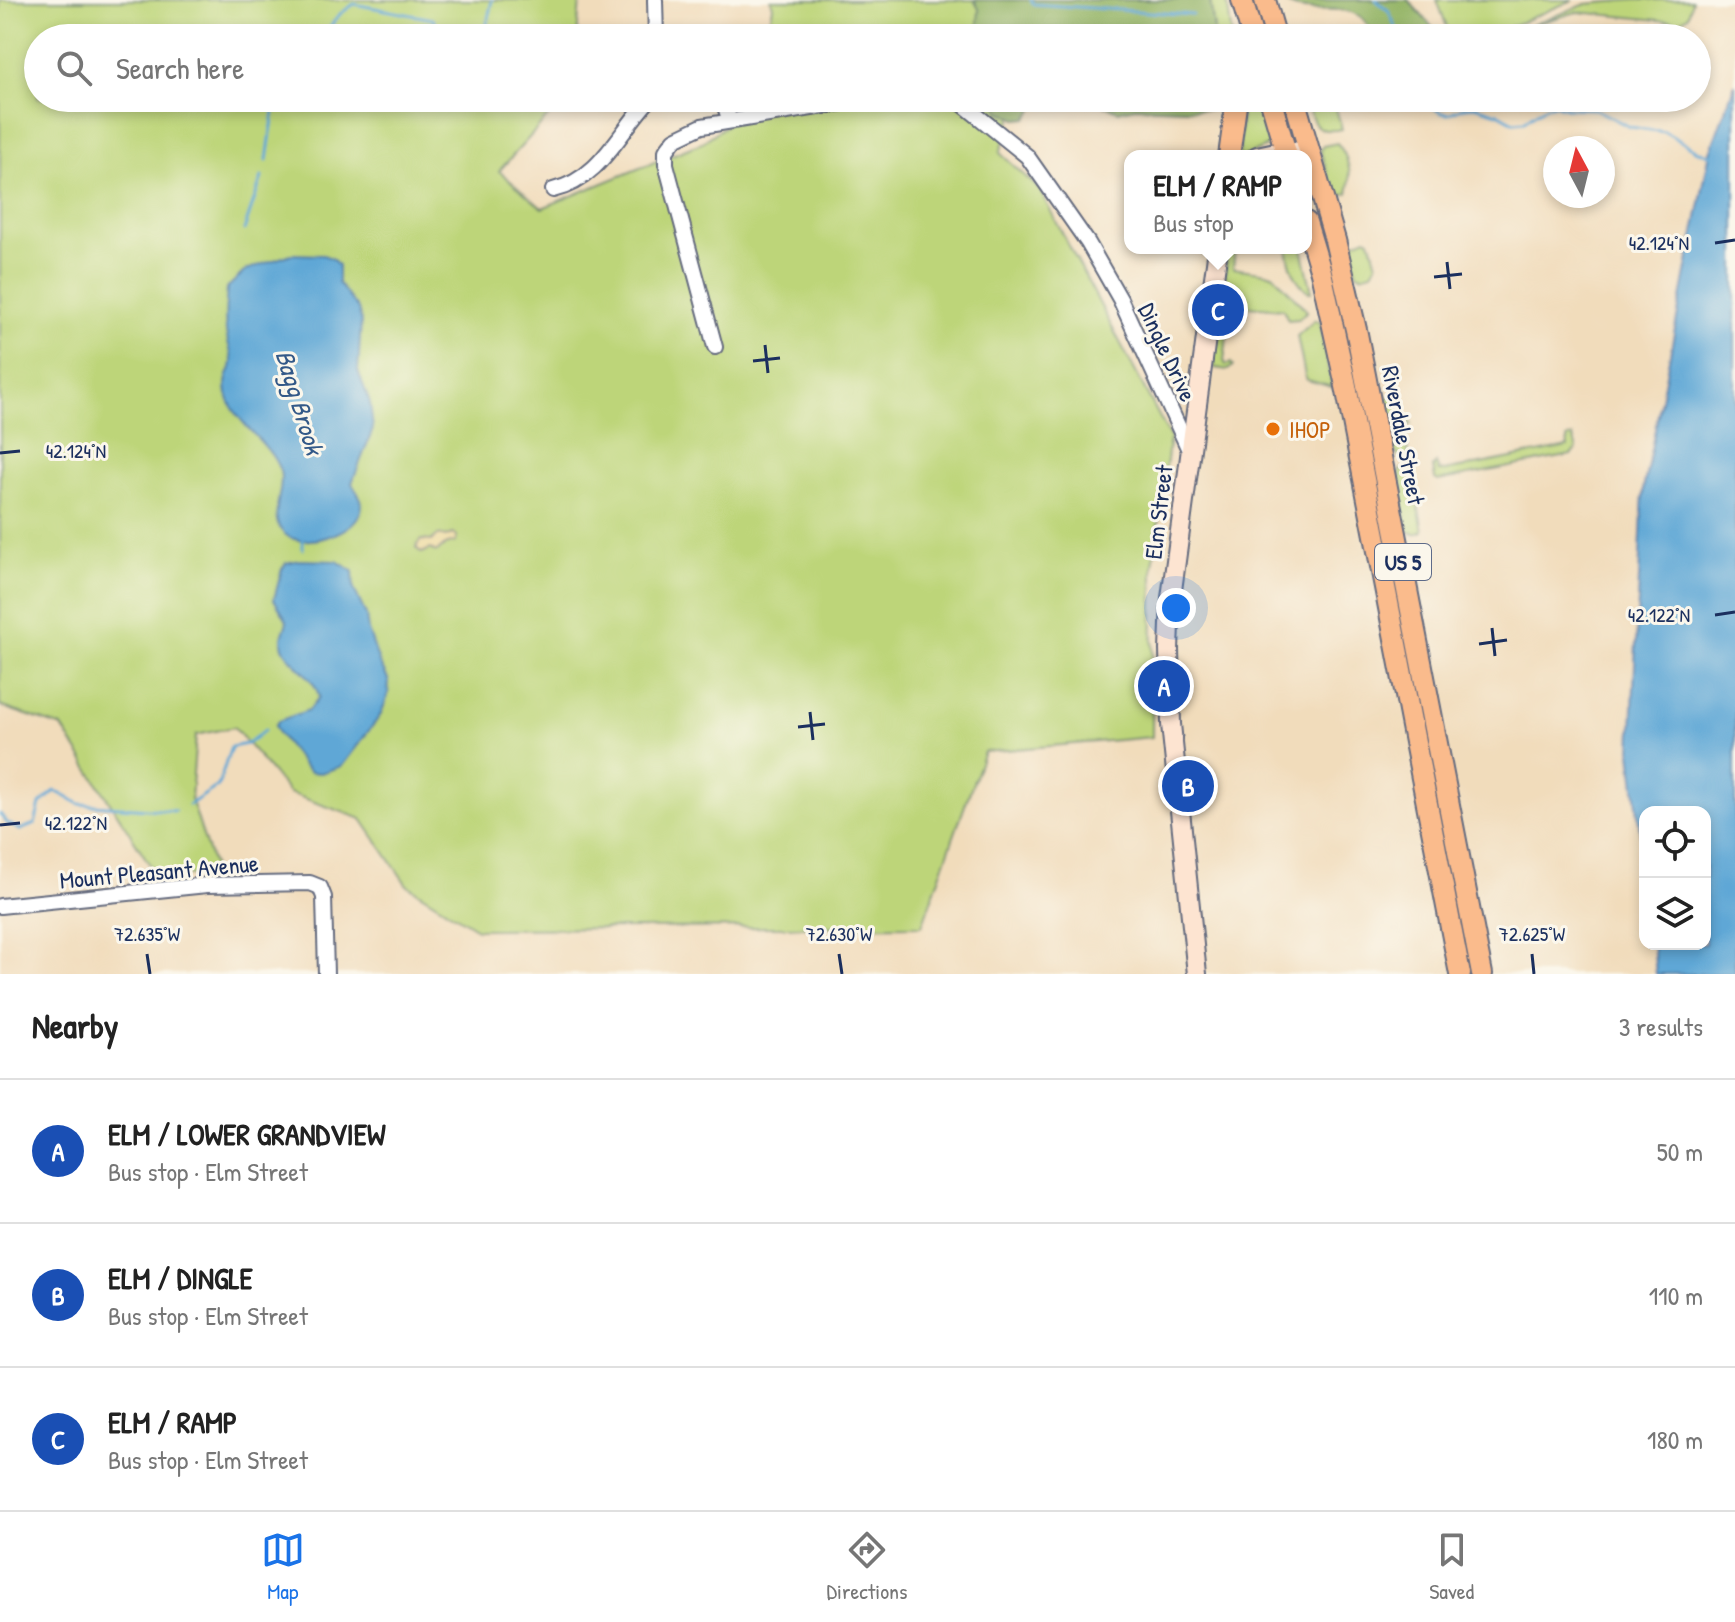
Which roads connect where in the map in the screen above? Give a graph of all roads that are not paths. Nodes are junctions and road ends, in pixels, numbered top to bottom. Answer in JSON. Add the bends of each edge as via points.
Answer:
{"nodes":[{"id":1,"x":655,"y":0,"type":"edge"},
{"id":2,"x":1236,"y":0,"type":"edge"},
{"id":3,"x":1242,"y":0,"type":"edge"},
{"id":4,"x":1265,"y":0,"type":"edge"},
{"id":5,"x":656,"y":24,"type":"edge"},
{"id":6,"x":1238,"y":24,"type":"edge"},
{"id":7,"x":1249,"y":24,"type":"edge"},
{"id":8,"x":1272,"y":24,"type":"edge"},
{"id":9,"x":639,"y":112,"type":"edge"},
{"id":10,"x":727,"y":112,"type":"edge"},
{"id":11,"x":786,"y":112,"type":"edge"},
{"id":12,"x":973,"y":112,"type":"edge"},
{"id":13,"x":1235,"y":112,"type":"edge"},
{"id":14,"x":1274,"y":112,"type":"edge"},
{"id":15,"x":1297,"y":112,"type":"edge"},
{"id":16,"x":730,"y":121,"type":"junction"},
{"id":17,"x":1230,"y":150,"type":"edge"},
{"id":18,"x":1285,"y":150,"type":"edge"},
{"id":19,"x":1307,"y":150,"type":"edge"},
{"id":20,"x":1312,"y":168,"type":"edge"},
{"id":21,"x":553,"y":190,"type":"dead end"},
{"id":22,"x":1312,"y":242,"type":"edge"},
{"id":23,"x":1217,"y":254,"type":"edge"},
{"id":24,"x":715,"y":347,"type":"dead end"},
{"id":25,"x":1190,"y":452,"type":"junction"},
{"id":26,"x":0,"y":906,"type":"edge"},
{"id":27,"x":326,"y":974,"type":"edge"},
{"id":28,"x":1197,"y":974,"type":"edge"},
{"id":29,"x":1460,"y":974,"type":"edge"},
{"id":30,"x":1482,"y":974,"type":"edge"}],
"edges":[{"from":1,"to":5,"type":"street"},
{"from":2,"to":6,"type":"main road"},
{"from":3,"to":7,"type":"main road"},
{"from":4,"to":8,"type":"main road"},
{"from":9,"to":21,"type":"street","via":[[598,166],[579,181]]},
{"from":10,"to":16,"type":"street"},
{"from":11,"to":16,"type":"street"},
{"from":12,"to":25,"type":"street","name":"Dingle Drive","via":[[1027,156],[1088,243],[1120,299]]},
{"from":13,"to":17,"type":"main road"},
{"from":14,"to":18,"type":"main road"},
{"from":15,"to":19,"type":"main road","name":"Riverdale Street","number":"US 5"},
{"from":16,"to":24,"type":"street","via":[[686,132],[666,151]]},
{"from":20,"to":30,"type":"main road","name":"Riverdale Street","number":"US 5","via":[[1357,334]]},
{"from":22,"to":29,"type":"main road","name":"Riverdale Street","number":"US 5","via":[[1345,381]]},
{"from":23,"to":25,"type":"main road","name":"Elm Street"},
{"from":25,"to":28,"type":"main road","name":"Elm Street","via":[[1171,598],[1169,680]]},
{"from":26,"to":27,"type":"street","name":"Mount Pleasant Avenue","via":[[207,885],[306,883],[320,887],[324,897]]}]}
